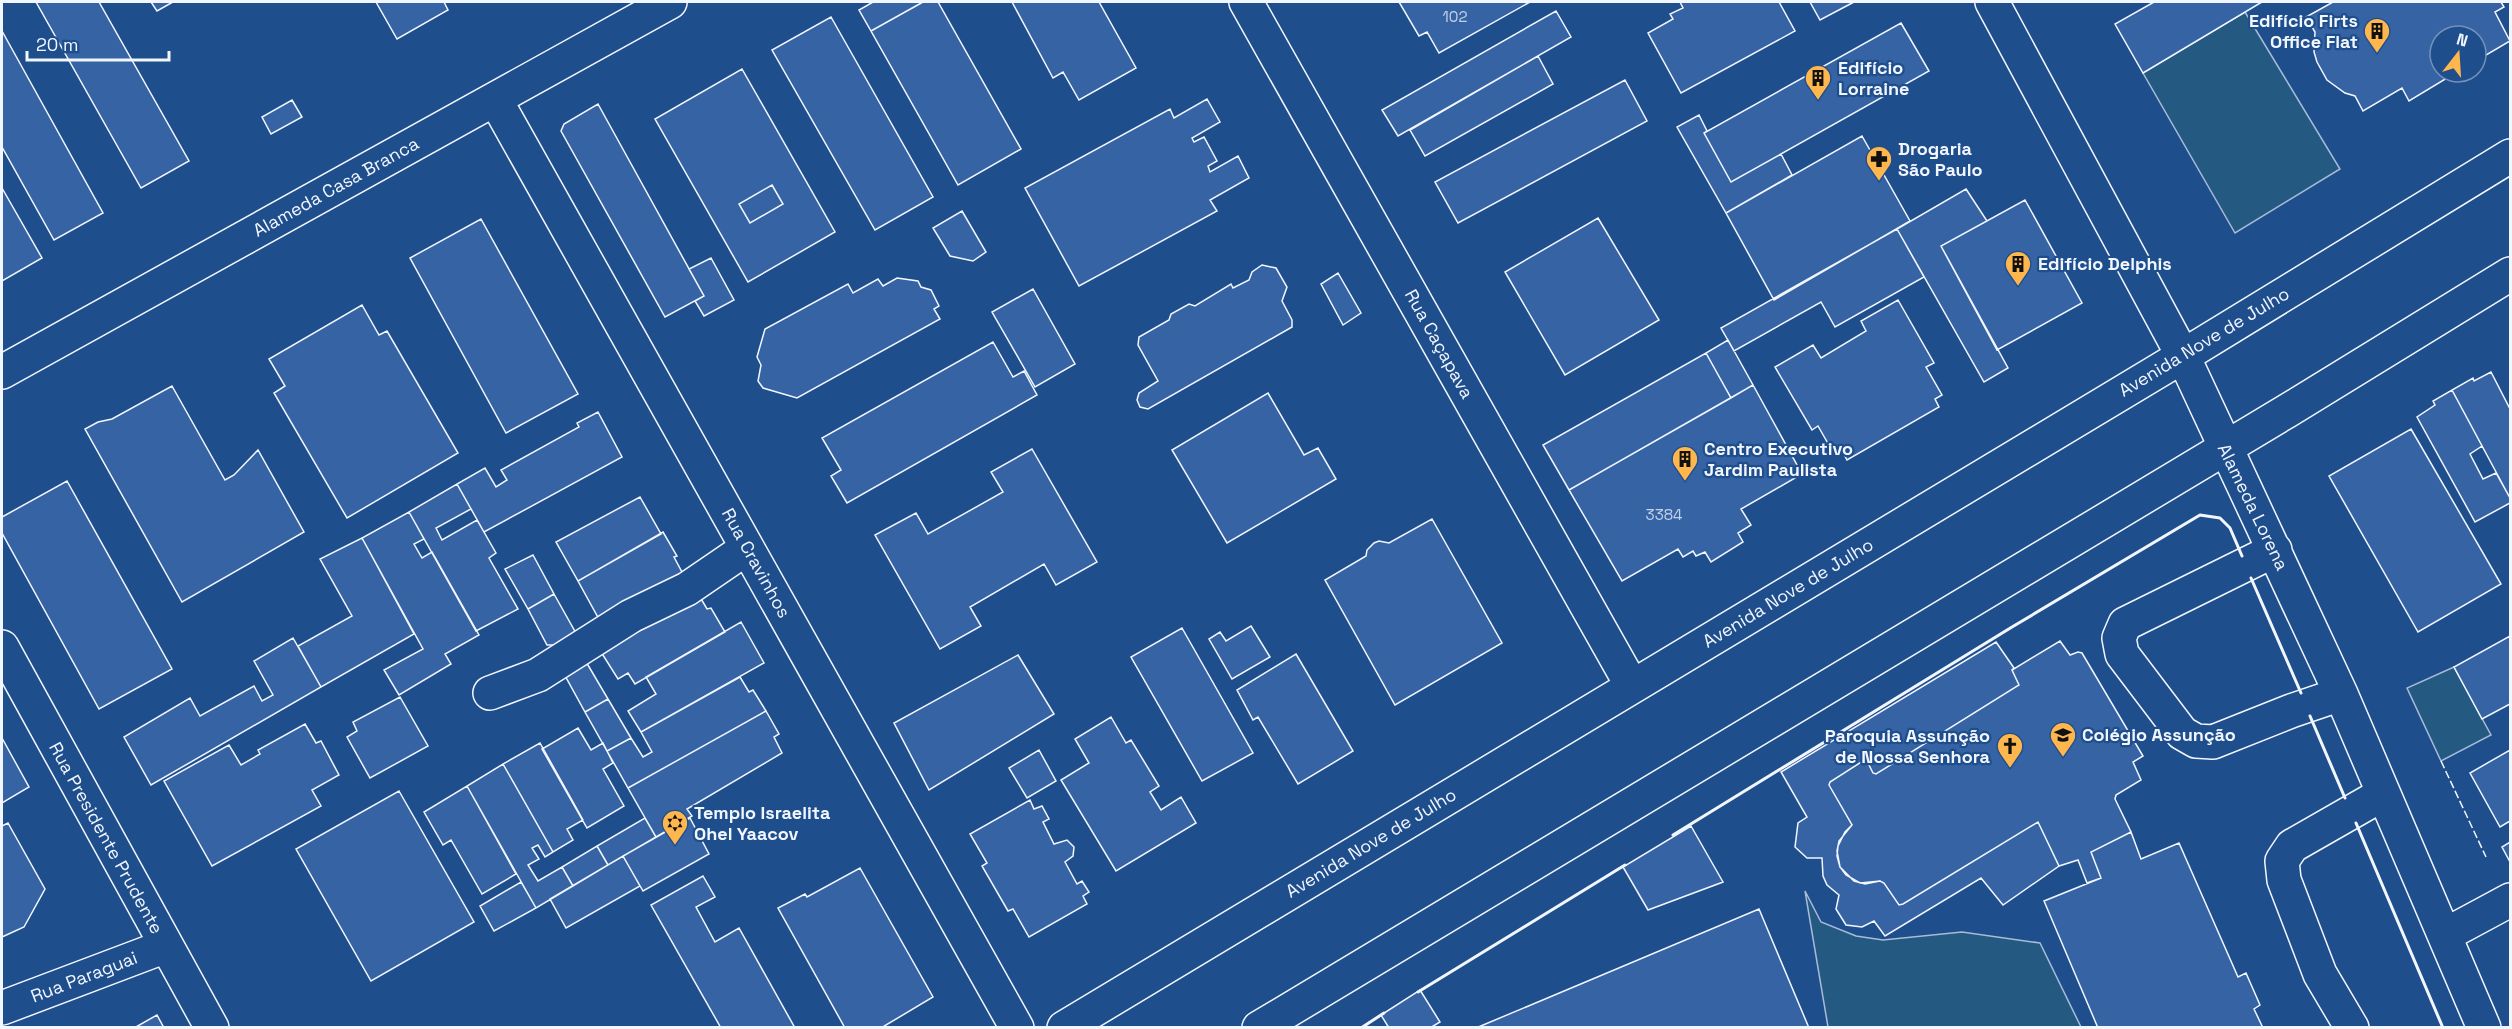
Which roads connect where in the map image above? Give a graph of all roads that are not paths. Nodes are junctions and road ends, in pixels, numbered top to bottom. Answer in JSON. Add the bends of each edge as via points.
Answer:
{"nodes":[{"id":1,"x":670,"y":2,"type":"edge"},
{"id":2,"x":1246,"y":2,"type":"edge"},
{"id":3,"x":1992,"y":2,"type":"edge"},
{"id":4,"x":495,"y":99,"type":"junction"},
{"id":5,"x":2511,"y":156,"type":"edge"},
{"id":6,"x":2511,"y":274,"type":"edge"},
{"id":7,"x":2183,"y":356,"type":"junction"},
{"id":8,"x":2,"y":372,"type":"edge"},
{"id":9,"x":2225,"y":448,"type":"junction"},
{"id":10,"x":747,"y":548,"type":"junction"},
{"id":11,"x":2275,"y":550,"type":"junction"},
{"id":12,"x":2,"y":647,"type":"edge"},
{"id":13,"x":1632,"y":686,"type":"junction"},
{"id":14,"x":490,"y":693,"type":"dead end"},
{"id":15,"x":2341,"y":694,"type":"junction"},
{"id":16,"x":2383,"y":794,"type":"junction"},
{"id":17,"x":2511,"y":900,"type":"edge"},
{"id":18,"x":2445,"y":935,"type":"junction"},
{"id":19,"x":166,"y":946,"type":"junction"},
{"id":20,"x":2,"y":1008,"type":"edge"},
{"id":21,"x":212,"y":1028,"type":"edge"},
{"id":22,"x":1017,"y":1028,"type":"edge"},
{"id":23,"x":1064,"y":1028,"type":"edge"},
{"id":24,"x":1259,"y":1028,"type":"edge"},
{"id":25,"x":2352,"y":1028,"type":"edge"},
{"id":26,"x":2484,"y":1028,"type":"edge"}],
"edges":[{"from":1,"to":4,"type":"street","name":"Alameda Casa Branca"},
{"from":2,"to":13,"type":"street","name":"Rua Caçapava"},
{"from":3,"to":7,"type":"street","name":"Alameda Lorena"},
{"from":4,"to":8,"type":"street","name":"Alameda Casa Branca"},
{"from":4,"to":10,"type":"street","name":"Rua Cravinhos"},
{"from":5,"to":7,"type":"street","name":"Avenida Nove de Julho"},
{"from":6,"to":9,"type":"street"},
{"from":7,"to":9,"type":"street","name":"Alameda Lorena"},
{"from":7,"to":13,"type":"street","name":"Avenida Nove de Julho"},
{"from":9,"to":11,"type":"street","name":"Alameda Lorena"},
{"from":9,"to":24,"type":"street"},
{"from":10,"to":14,"type":"street","via":[[687,590],[631,616],[538,675]]},
{"from":10,"to":22,"type":"street","name":"Rua Cravinhos"},
{"from":11,"to":15,"type":"street","name":"Alameda Lorena"},
{"from":11,"to":15,"type":"street","via":[[2125,624],[2119,638],[2122,654],[2182,733],[2196,741],[2213,742]]},
{"from":12,"to":19,"type":"street","name":"Rua Presidente Prudente"},
{"from":13,"to":23,"type":"street","name":"Avenida Nove de Julho"},
{"from":15,"to":16,"type":"street","name":"Alameda Lorena"},
{"from":16,"to":18,"type":"street","name":"Alameda Lorena"},
{"from":16,"to":25,"type":"street","via":[[2292,846],[2282,861],[2284,880],[2320,974]]},
{"from":17,"to":18,"type":"street"},
{"from":18,"to":26,"type":"street","name":"Alameda Lorena"},
{"from":19,"to":20,"type":"street","name":"Rua Paraguai"},
{"from":19,"to":21,"type":"street","name":"Rua Presidente Prudente"}]}
